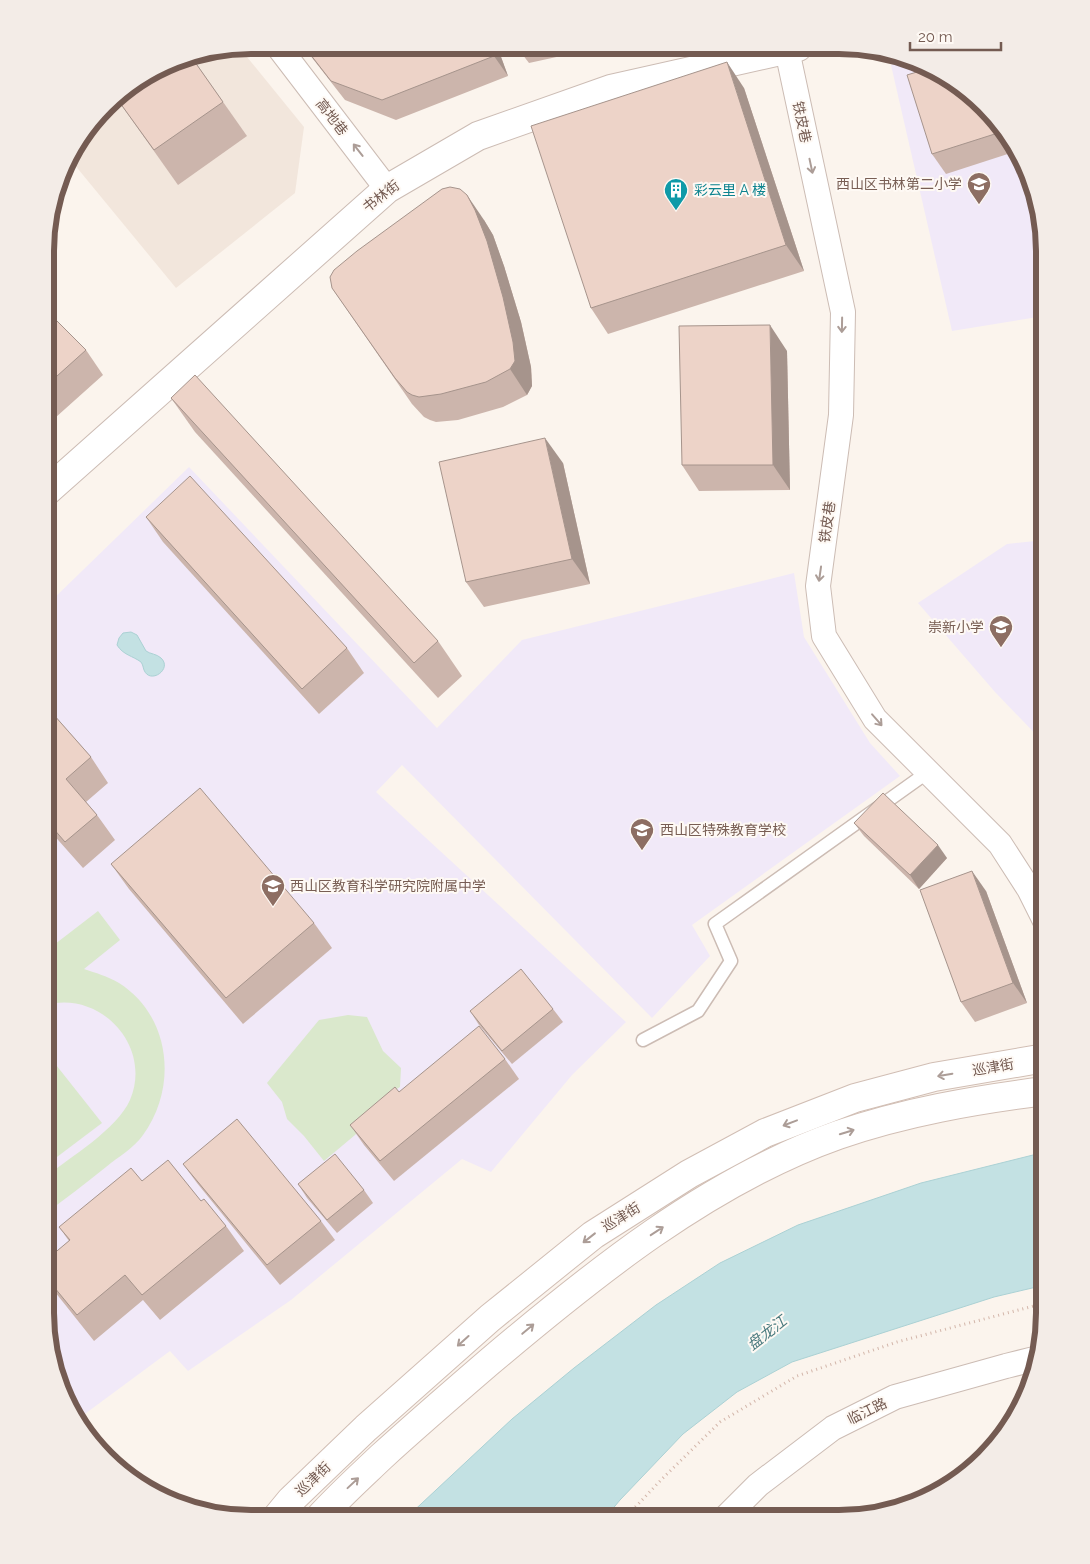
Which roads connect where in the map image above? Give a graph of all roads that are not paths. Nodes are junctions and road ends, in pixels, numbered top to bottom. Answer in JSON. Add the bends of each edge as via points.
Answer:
{"nodes":[{"id":1,"x":284,"y":54,"type":"edge"},
{"id":2,"x":766,"y":54,"type":"edge"},
{"id":3,"x":793,"y":54,"type":"edge"},
{"id":4,"x":387,"y":188,"type":"junction"},
{"id":5,"x":54,"y":485,"type":"edge"},
{"id":6,"x":928,"y":772,"type":"junction"},
{"id":7,"x":1036,"y":903,"type":"edge"},
{"id":8,"x":643,"y":1040,"type":"dead end"},
{"id":9,"x":1036,"y":1059,"type":"edge"},
{"id":10,"x":1036,"y":1092,"type":"edge"},
{"id":11,"x":1031,"y":1360,"type":"edge"},
{"id":12,"x":283,"y":1510,"type":"edge"},
{"id":13,"x":326,"y":1510,"type":"edge"},
{"id":14,"x":733,"y":1510,"type":"edge"}],
"edges":[{"from":4,"to":1,"type":"street","name":"高地巷","one_way":true},
{"from":2,"to":4,"type":"main road","name":"书林街","via":[[611,89],[478,136]]},
{"from":3,"to":6,"type":"street","name":"铁皮巷","one_way":true,"via":[[843,312],[841,414],[818,586],[824,636],[875,719]]},
{"from":4,"to":5,"type":"main road","name":"书林街"},
{"from":6,"to":7,"type":"street","name":"铁皮巷","via":[[1000,844]]},
{"from":6,"to":8,"type":"lane","via":[[715,924],[731,961],[698,1010]]},
{"from":9,"to":12,"type":"main road","name":"巡津街","one_way":true,"via":[[934,1076],[854,1098],[765,1133],[689,1174],[593,1235],[490,1318],[366,1428]]},
{"from":13,"to":10,"type":"main road","one_way":true,"via":[[434,1409],[560,1302],[647,1238],[724,1189],[778,1160],[902,1115]]},
{"from":11,"to":14,"type":"street","name":"临江路","via":[[895,1397],[833,1428],[758,1485]]}]}
